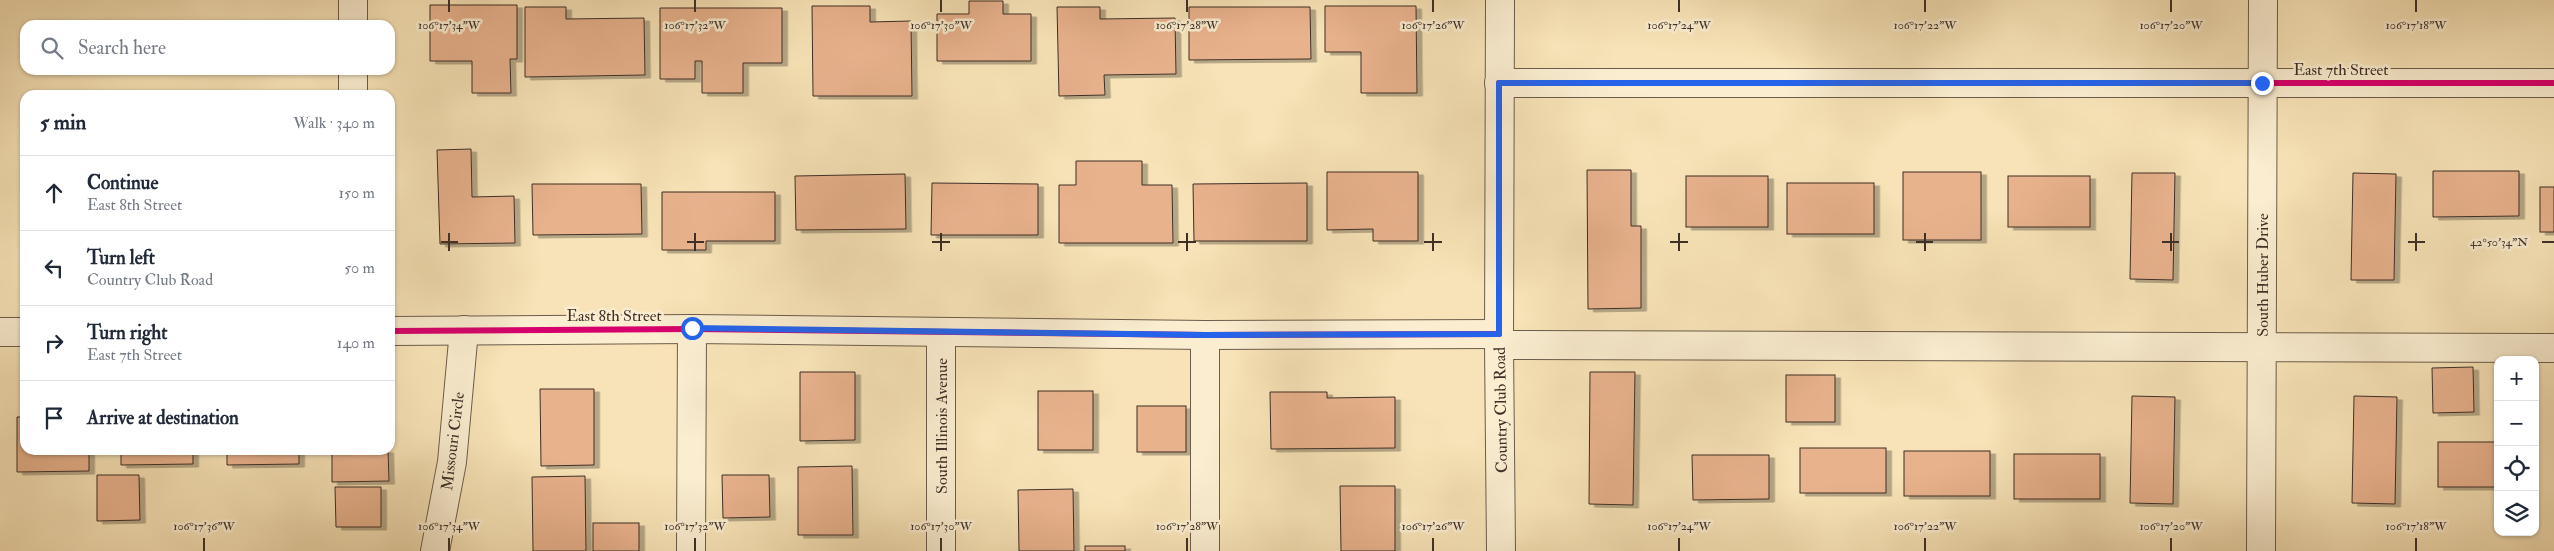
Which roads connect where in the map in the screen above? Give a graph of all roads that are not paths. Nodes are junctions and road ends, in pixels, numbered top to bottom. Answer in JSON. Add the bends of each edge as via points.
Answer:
{"nodes":[{"id":1,"x":353,"y":0,"type":"edge"},
{"id":2,"x":1500,"y":0,"type":"edge"},
{"id":3,"x":2263,"y":0,"type":"edge"},
{"id":4,"x":353,"y":20,"type":"edge"},
{"id":5,"x":353,"y":75,"type":"edge"},
{"id":6,"x":1499,"y":83,"type":"junction"},
{"id":7,"x":2262,"y":83,"type":"junction"},
{"id":8,"x":2554,"y":83,"type":"edge"},
{"id":9,"x":353,"y":90,"type":"edge"},
{"id":10,"x":692,"y":328,"type":"junction"},
{"id":11,"x":464,"y":330,"type":"junction"},
{"id":12,"x":395,"y":331,"type":"edge"},
{"id":13,"x":0,"y":332,"type":"edge"},
{"id":14,"x":20,"y":332,"type":"edge"},
{"id":15,"x":942,"y":332,"type":"junction"},
{"id":16,"x":1205,"y":335,"type":"junction"},
{"id":17,"x":1499,"y":339,"type":"junction"},
{"id":18,"x":2261,"y":348,"type":"junction"},
{"id":19,"x":2554,"y":348,"type":"edge"},
{"id":20,"x":435,"y":551,"type":"edge"},
{"id":21,"x":691,"y":551,"type":"edge"},
{"id":22,"x":941,"y":551,"type":"edge"},
{"id":23,"x":1205,"y":551,"type":"edge"},
{"id":24,"x":1501,"y":551,"type":"edge"},
{"id":25,"x":2261,"y":551,"type":"edge"}],
"edges":[{"from":1,"to":4,"type":"street"},
{"from":2,"to":6,"type":"street","name":"Country Club Road"},
{"from":3,"to":7,"type":"street","name":"South Huber Drive"},
{"from":5,"to":9,"type":"street"},
{"from":6,"to":7,"type":"street","name":"East 7th Street"},
{"from":6,"to":17,"type":"street","name":"Country Club Road"},
{"from":7,"to":8,"type":"street","name":"East 7th Street"},
{"from":7,"to":18,"type":"street","name":"South Huber Drive"},
{"from":10,"to":11,"type":"street","name":"East 8th Street"},
{"from":10,"to":15,"type":"street","name":"East 8th Street"},
{"from":10,"to":21,"type":"street"},
{"from":11,"to":12,"type":"street","name":"East 8th Street"},
{"from":11,"to":20,"type":"street","name":"Missouri Circle","via":[[452,462]]},
{"from":13,"to":14,"type":"street"},
{"from":15,"to":16,"type":"street","name":"East 8th Street"},
{"from":15,"to":22,"type":"street","name":"South Illinois Avenue"},
{"from":16,"to":17,"type":"street","name":"East 8th Street"},
{"from":16,"to":23,"type":"street"},
{"from":17,"to":18,"type":"street","name":"East 8th Street"},
{"from":17,"to":24,"type":"street","name":"Country Club Road"},
{"from":18,"to":19,"type":"street","name":"East 8th Street"},
{"from":18,"to":25,"type":"street","name":"South Huber Drive"}]}
